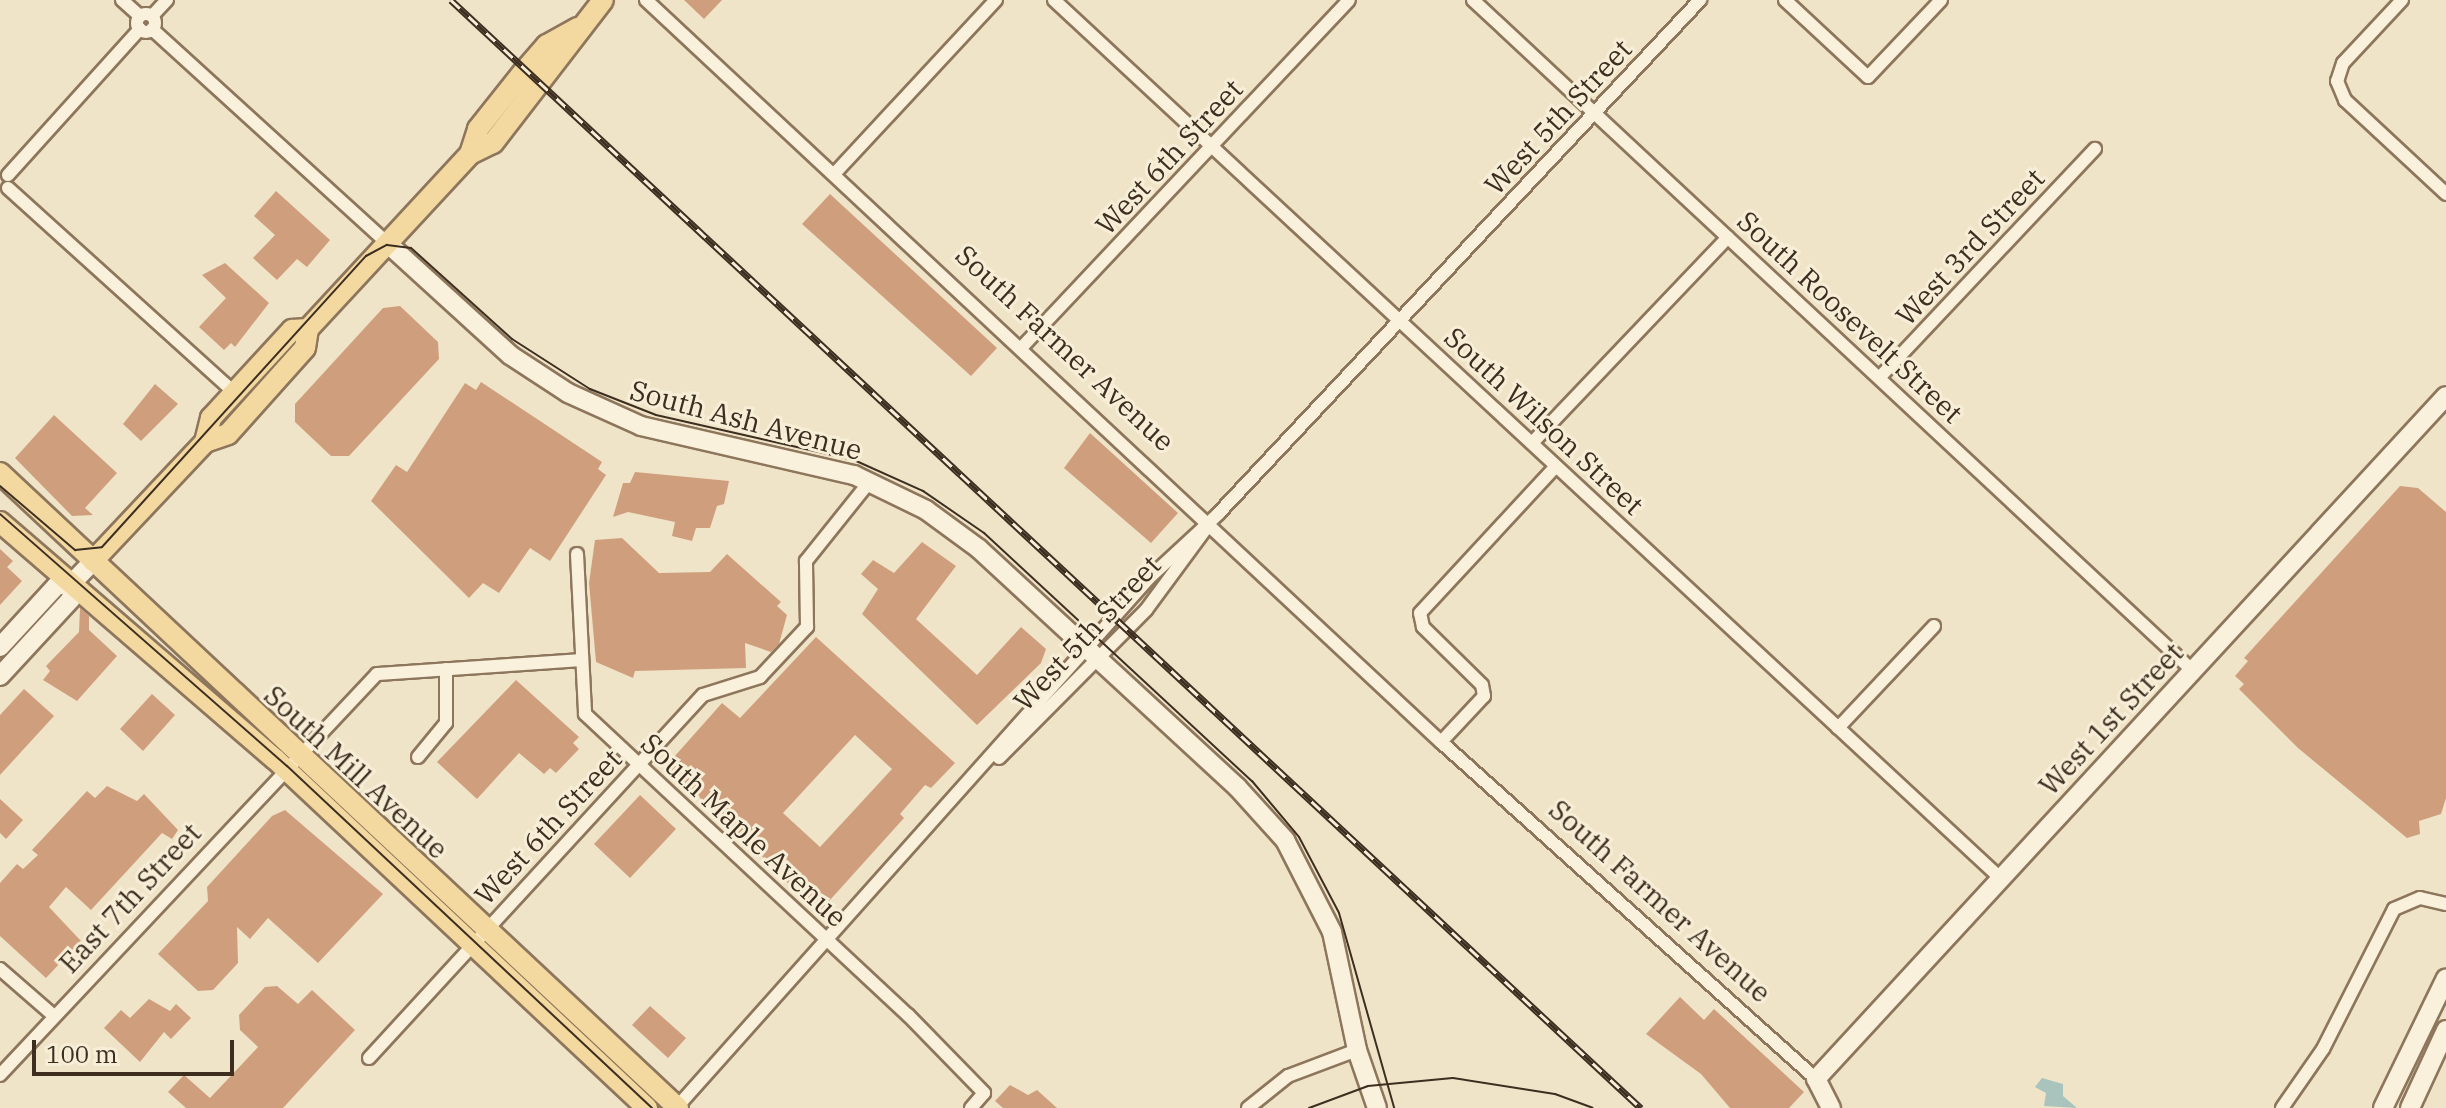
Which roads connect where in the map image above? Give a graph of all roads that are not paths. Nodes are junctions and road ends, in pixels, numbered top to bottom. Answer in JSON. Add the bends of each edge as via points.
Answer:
{"nodes":[{"id":1,"x":122,"y":0,"type":"edge"},
{"id":2,"x":167,"y":0,"type":"edge"},
{"id":3,"x":603,"y":0,"type":"edge"},
{"id":4,"x":646,"y":0,"type":"edge"},
{"id":5,"x":996,"y":0,"type":"edge"},
{"id":6,"x":1054,"y":0,"type":"edge"},
{"id":7,"x":1349,"y":0,"type":"edge"},
{"id":8,"x":1473,"y":0,"type":"edge"},
{"id":9,"x":1700,"y":0,"type":"edge"},
{"id":10,"x":1785,"y":0,"type":"edge"},
{"id":11,"x":1941,"y":0,"type":"edge"},
{"id":12,"x":2402,"y":0,"type":"edge"},
{"id":13,"x":146,"y":23,"type":"junction"},
{"id":14,"x":1594,"y":113,"type":"junction"},
{"id":15,"x":1213,"y":145,"type":"junction"},
{"id":16,"x":2095,"y":149,"type":"dead end"},
{"id":17,"x":836,"y":172,"type":"junction"},
{"id":18,"x":4,"y":181,"type":"edge"},
{"id":19,"x":2446,"y":194,"type":"edge"},
{"id":20,"x":1728,"y":237,"type":"junction"},
{"id":21,"x":387,"y":243,"type":"junction"},
{"id":22,"x":1401,"y":319,"type":"junction"},
{"id":23,"x":308,"y":329,"type":"junction"},
{"id":24,"x":1023,"y":346,"type":"junction"},
{"id":25,"x":1879,"y":378,"type":"junction"},
{"id":26,"x":235,"y":393,"type":"junction"},
{"id":27,"x":2446,"y":396,"type":"edge"},
{"id":28,"x":205,"y":442,"type":"junction"},
{"id":29,"x":1532,"y":443,"type":"junction"},
{"id":30,"x":1556,"y":466,"type":"junction"},
{"id":31,"x":0,"y":473,"type":"edge"},
{"id":32,"x":870,"y":481,"type":"junction"},
{"id":33,"x":0,"y":522,"type":"edge"},
{"id":34,"x":1209,"y":523,"type":"junction"},
{"id":35,"x":577,"y":554,"type":"dead end"},
{"id":36,"x":93,"y":561,"type":"junction"},
{"id":37,"x":73,"y":582,"type":"junction"},
{"id":38,"x":1934,"y":626,"type":"dead end"},
{"id":39,"x":0,"y":647,"type":"edge"},
{"id":40,"x":1092,"y":656,"type":"junction"},
{"id":41,"x":580,"y":660,"type":"junction"},
{"id":42,"x":446,"y":669,"type":"junction"},
{"id":43,"x":2193,"y":671,"type":"junction"},
{"id":44,"x":0,"y":676,"type":"edge"},
{"id":45,"x":1838,"y":728,"type":"junction"},
{"id":46,"x":1441,"y":742,"type":"junction"},
{"id":47,"x":418,"y":757,"type":"dead end"},
{"id":48,"x":291,"y":762,"type":"junction"},
{"id":49,"x":638,"y":765,"type":"junction"},
{"id":50,"x":2000,"y":878,"type":"junction"},
{"id":51,"x":2446,"y":904,"type":"edge"},
{"id":52,"x":479,"y":937,"type":"junction"},
{"id":53,"x":827,"y":940,"type":"junction"},
{"id":54,"x":0,"y":969,"type":"edge"},
{"id":55,"x":2446,"y":978,"type":"edge"},
{"id":56,"x":54,"y":1016,"type":"junction"},
{"id":57,"x":2446,"y":1030,"type":"edge"},
{"id":58,"x":1357,"y":1050,"type":"junction"},
{"id":59,"x":369,"y":1058,"type":"dead end"},
{"id":60,"x":0,"y":1075,"type":"edge"},
{"id":61,"x":1816,"y":1079,"type":"junction"},
{"id":62,"x":647,"y":1108,"type":"edge"},
{"id":63,"x":677,"y":1108,"type":"edge"},
{"id":64,"x":971,"y":1108,"type":"edge"},
{"id":65,"x":1248,"y":1108,"type":"edge"},
{"id":66,"x":1377,"y":1108,"type":"edge"},
{"id":67,"x":1831,"y":1108,"type":"edge"},
{"id":68,"x":2282,"y":1108,"type":"edge"},
{"id":69,"x":2383,"y":1108,"type":"edge"},
{"id":70,"x":2410,"y":1108,"type":"edge"}],
"edges":[{"from":1,"to":13,"type":"street","name":"South Ash Avenue"},
{"from":2,"to":13,"type":"street"},
{"from":3,"to":21,"type":"main road","via":[[578,28],[547,45],[478,129],[470,154]]},
{"from":4,"to":17,"type":"street","name":"South Farmer Avenue"},
{"from":5,"to":17,"type":"street"},
{"from":6,"to":15,"type":"street","name":"South Wilson Street"},
{"from":7,"to":15,"type":"street","name":"West 6th Street"},
{"from":8,"to":14,"type":"street","name":"South Roosevelt Street"},
{"from":9,"to":14,"type":"street","name":"West 5th Street"},
{"from":10,"to":11,"type":"street","via":[[1868,77]]},
{"from":12,"to":19,"type":"street","via":[[2343,63],[2337,81],[2345,100]]},
{"from":13,"to":18,"type":"street"},
{"from":13,"to":21,"type":"street","name":"South Ash Avenue"},
{"from":14,"to":20,"type":"street","name":"South Roosevelt Street"},
{"from":14,"to":22,"type":"street","name":"West 5th Street"},
{"from":15,"to":22,"type":"street","name":"South Wilson Street"},
{"from":15,"to":24,"type":"street","name":"West 6th Street"},
{"from":16,"to":25,"type":"street","name":"West 3rd Street"},
{"from":17,"to":24,"type":"street","name":"South Farmer Avenue"},
{"from":18,"to":26,"type":"street"},
{"from":20,"to":25,"type":"street","name":"South Roosevelt Street"},
{"from":20,"to":29,"type":"street"},
{"from":21,"to":23,"type":"main road"},
{"from":21,"to":32,"type":"street","name":"South Ash Avenue","via":[[510,355],[594,406],[641,426],[815,463]]},
{"from":22,"to":29,"type":"street","name":"South Wilson Street"},
{"from":22,"to":34,"type":"street","name":"West 5th Street"},
{"from":23,"to":26,"type":"main road","via":[[292,330]]},
{"from":23,"to":28,"type":"main road","via":[[305,348],[228,434]]},
{"from":24,"to":34,"type":"street","name":"South Farmer Avenue"},
{"from":25,"to":43,"type":"street","name":"South Roosevelt Street"},
{"from":26,"to":28,"type":"main road","via":[[211,418]]},
{"from":27,"to":43,"type":"street","name":"West 1st Street"},
{"from":28,"to":36,"type":"main road"},
{"from":29,"to":30,"type":"street","name":"South Wilson Street"},
{"from":30,"to":45,"type":"street","name":"South Wilson Street"},
{"from":30,"to":46,"type":"street","via":[[1420,613],[1423,627],[1482,685],[1484,696]]},
{"from":31,"to":36,"type":"main road","name":"South Mill Avenue"},
{"from":32,"to":40,"type":"street","name":"South Ash Avenue","via":[[951,525]]},
{"from":32,"to":49,"type":"street","name":"West 6th Street","via":[[806,561],[807,627],[760,677],[703,695]]},
{"from":33,"to":37,"type":"main road","name":"South Mill Avenue"},
{"from":34,"to":40,"type":"street","name":"West 5th Street"},
{"from":34,"to":40,"type":"street","name":"West 5th Street","via":[[1200,543]]},
{"from":34,"to":46,"type":"street","name":"South Farmer Avenue"},
{"from":35,"to":41,"type":"street","name":"South Maple Avenue"},
{"from":36,"to":37,"type":"street"},
{"from":36,"to":48,"type":"main road","name":"South Mill Avenue"},
{"from":37,"to":39,"type":"street","via":[[56,586]]},
{"from":37,"to":44,"type":"street","via":[[71,599]]},
{"from":37,"to":48,"type":"main road","name":"South Mill Avenue"},
{"from":38,"to":45,"type":"street"},
{"from":40,"to":53,"type":"street","name":"West 5th Street"},
{"from":40,"to":58,"type":"street","name":"South Ash Avenue","via":[[1237,787],[1285,840],[1332,932]]},
{"from":41,"to":42,"type":"street","name":"East 7th Street"},
{"from":41,"to":49,"type":"street","name":"South Maple Avenue","via":[[585,714]]},
{"from":42,"to":47,"type":"street","via":[[446,723]]},
{"from":42,"to":48,"type":"street","name":"East 7th Street","via":[[377,674]]},
{"from":43,"to":50,"type":"street","name":"West 1st Street"},
{"from":45,"to":50,"type":"street","name":"South Wilson Street"},
{"from":46,"to":61,"type":"street","name":"South Farmer Avenue"},
{"from":48,"to":52,"type":"main road","name":"South Mill Avenue"},
{"from":48,"to":56,"type":"street","name":"East 7th Street"},
{"from":49,"to":52,"type":"street","name":"West 6th Street"},
{"from":49,"to":53,"type":"street","name":"South Maple Avenue"},
{"from":50,"to":61,"type":"street","name":"West 1st Street"},
{"from":51,"to":68,"type":"street","via":[[2420,898],[2394,909],[2323,1049]]},
{"from":52,"to":59,"type":"street","name":"West 6th Street"},
{"from":52,"to":62,"type":"main road","name":"South Mill Avenue"},
{"from":52,"to":63,"type":"main road","name":"South Mill Avenue"},
{"from":53,"to":63,"type":"street","name":"West 5th Street"},
{"from":53,"to":64,"type":"street","name":"South Maple Avenue","via":[[984,1093]]},
{"from":54,"to":56,"type":"street"},
{"from":55,"to":69,"type":"street"},
{"from":56,"to":60,"type":"street","name":"East 7th Street"},
{"from":57,"to":70,"type":"street"},
{"from":58,"to":65,"type":"street","via":[[1288,1076]]},
{"from":58,"to":66,"type":"street","name":"South Ash Avenue"},
{"from":61,"to":67,"type":"street","name":"South Farmer Avenue"}]}
